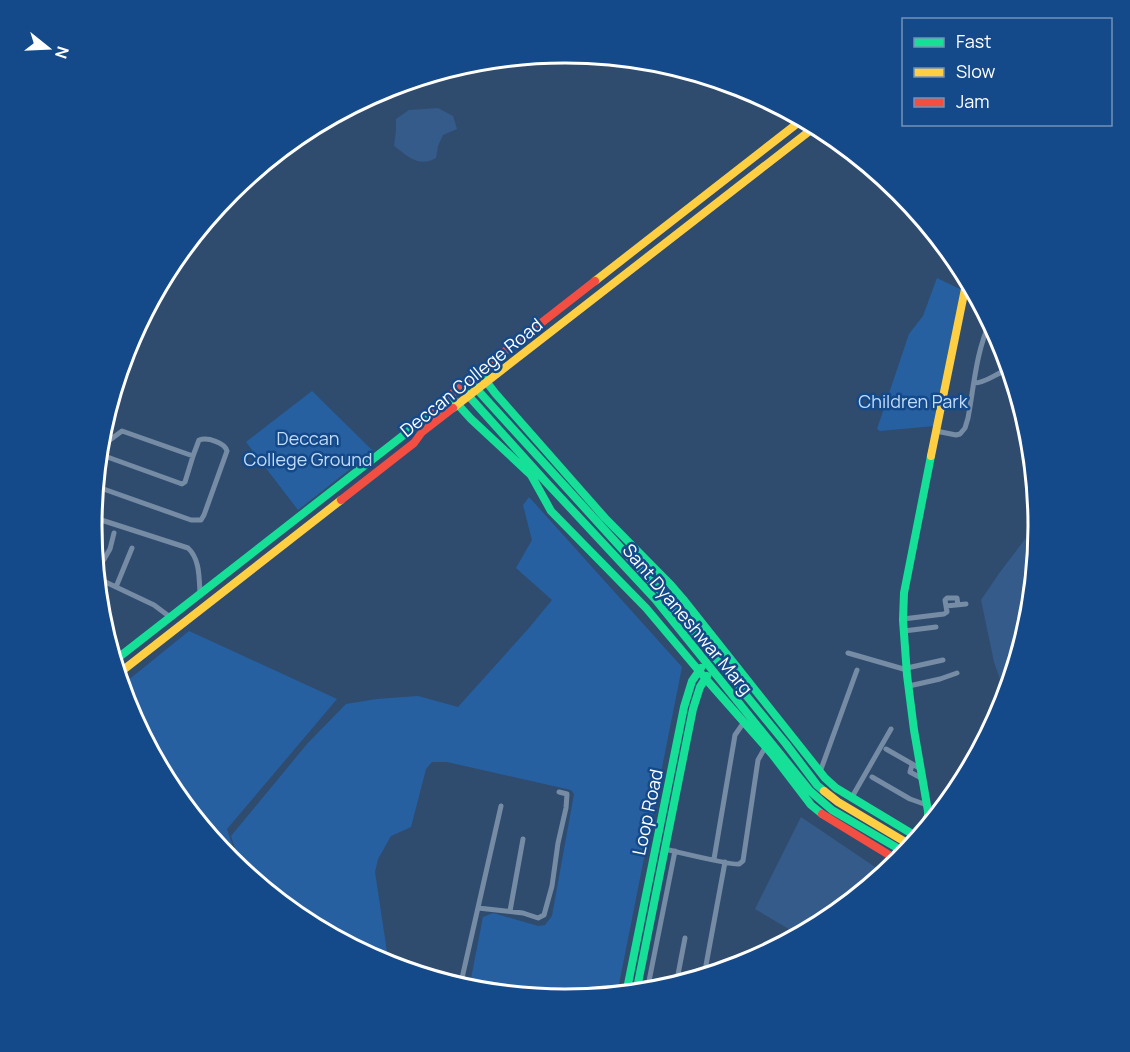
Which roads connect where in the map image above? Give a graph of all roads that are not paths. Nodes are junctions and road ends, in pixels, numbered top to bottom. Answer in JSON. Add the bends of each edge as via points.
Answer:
{"nodes":[{"id":1,"x":796,"y":125,"type":"edge"},
{"id":2,"x":808,"y":132,"type":"edge"},
{"id":3,"x":964,"y":292,"type":"edge"},
{"id":4,"x":985,"y":332,"type":"edge"},
{"id":5,"x":479,"y":372,"type":"junction"},
{"id":6,"x":1001,"y":372,"type":"edge"},
{"id":7,"x":468,"y":380,"type":"junction"},
{"id":8,"x":486,"y":381,"type":"junction"},
{"id":9,"x":974,"y":383,"type":"junction"},
{"id":10,"x":461,"y":386,"type":"junction"},
{"id":11,"x":476,"y":389,"type":"junction"},
{"id":12,"x":450,"y":396,"type":"junction"},
{"id":13,"x":468,"y":396,"type":"junction"},
{"id":14,"x":457,"y":404,"type":"junction"},
{"id":15,"x":936,"y":431,"type":"junction"},
{"id":16,"x":110,"y":440,"type":"edge"},
{"id":17,"x":192,"y":456,"type":"junction"},
{"id":18,"x":107,"y":457,"type":"edge"},
{"id":19,"x":542,"y":484,"type":"junction"},
{"id":20,"x":104,"y":489,"type":"edge"},
{"id":21,"x":102,"y":520,"type":"edge"},
{"id":22,"x":114,"y":533,"type":"dead end"},
{"id":23,"x":132,"y":548,"type":"dead end"},
{"id":24,"x":103,"y":560,"type":"edge"},
{"id":25,"x":106,"y":582,"type":"edge"},
{"id":26,"x":116,"y":586,"type":"junction"},
{"id":27,"x":200,"y":593,"type":"junction"},
{"id":28,"x":966,"y":604,"type":"dead end"},
{"id":29,"x":170,"y":617,"type":"junction"},
{"id":30,"x":903,"y":619,"type":"junction"},
{"id":31,"x":936,"y":627,"type":"dead end"},
{"id":32,"x":904,"y":631,"type":"junction"},
{"id":33,"x":723,"y":650,"type":"junction"},
{"id":34,"x":848,"y":653,"type":"dead end"},
{"id":35,"x":121,"y":656,"type":"edge"},
{"id":36,"x":714,"y":657,"type":"junction"},
{"id":37,"x":729,"y":657,"type":"junction"},
{"id":38,"x":943,"y":660,"type":"dead end"},
{"id":39,"x":706,"y":663,"type":"junction"},
{"id":40,"x":720,"y":665,"type":"junction"},
{"id":41,"x":125,"y":669,"type":"edge"},
{"id":42,"x":907,"y":669,"type":"junction"},
{"id":43,"x":698,"y":670,"type":"junction"},
{"id":44,"x":857,"y":670,"type":"dead end"},
{"id":45,"x":713,"y":671,"type":"junction"},
{"id":46,"x":957,"y":673,"type":"dead end"},
{"id":47,"x":705,"y":678,"type":"junction"},
{"id":48,"x":909,"y":686,"type":"junction"},
{"id":49,"x":744,"y":722,"type":"junction"},
{"id":50,"x":891,"y":729,"type":"dead end"},
{"id":51,"x":766,"y":746,"type":"junction"},
{"id":52,"x":886,"y":749,"type":"dead end"},
{"id":53,"x":912,"y":765,"type":"junction"},
{"id":54,"x":921,"y":769,"type":"junction"},
{"id":55,"x":820,"y":772,"type":"junction"},
{"id":56,"x":873,"y":777,"type":"dead end"},
{"id":57,"x":923,"y":778,"type":"junction"},
{"id":58,"x":559,"y":792,"type":"dead end"},
{"id":59,"x":852,"y":797,"type":"junction"},
{"id":60,"x":501,"y":806,"type":"dead end"},
{"id":61,"x":928,"y":812,"type":"edge"},
{"id":62,"x":927,"y":814,"type":"edge"},
{"id":63,"x":911,"y":833,"type":"edge"},
{"id":64,"x":523,"y":839,"type":"dead end"},
{"id":65,"x":903,"y":841,"type":"edge"},
{"id":66,"x":655,"y":847,"type":"junction"},
{"id":67,"x":897,"y":848,"type":"edge"},
{"id":68,"x":664,"y":849,"type":"junction"},
{"id":69,"x":675,"y":851,"type":"junction"},
{"id":70,"x":890,"y":855,"type":"edge"},
{"id":71,"x":714,"y":859,"type":"junction"},
{"id":72,"x":725,"y":862,"type":"junction"},
{"id":73,"x":478,"y":908,"type":"junction"},
{"id":74,"x":510,"y":911,"type":"junction"},
{"id":75,"x":685,"y":938,"type":"dead end"},
{"id":76,"x":706,"y":967,"type":"edge"},
{"id":77,"x":678,"y":975,"type":"edge"},
{"id":78,"x":462,"y":977,"type":"edge"},
{"id":79,"x":649,"y":981,"type":"edge"},
{"id":80,"x":637,"y":983,"type":"edge"},
{"id":81,"x":628,"y":985,"type":"edge"}],
"edges":[{"from":1,"to":5,"type":"main road","name":"Deccan College Road"},
{"from":2,"to":8,"type":"main road","name":"Deccan College Road"},
{"from":3,"to":15,"type":"main road"},
{"from":4,"to":9,"type":"street"},
{"from":5,"to":7,"type":"main road","name":"Deccan College Road"},
{"from":5,"to":8,"type":"main road"},
{"from":6,"to":9,"type":"street"},
{"from":7,"to":10,"type":"main road","name":"Deccan College Road"},
{"from":7,"to":11,"type":"main road","name":"Sant Dyaneshwar Marg"},
{"from":8,"to":11,"type":"main road","name":"Deccan College Road"},
{"from":8,"to":33,"type":"main road","via":[[605,518],[671,585]]},
{"from":9,"to":15,"type":"street","via":[[963,432],[956,435]]},
{"from":10,"to":12,"type":"main road","name":"Deccan College Road"},
{"from":10,"to":13,"type":"main road","name":"Sant Dyaneshwar Marg"},
{"from":11,"to":13,"type":"main road","name":"Deccan College Road"},
{"from":11,"to":36,"type":"main road","name":"Sant Dyaneshwar Marg","via":[[662,593]]},
{"from":12,"to":14,"type":"main road"},
{"from":12,"to":27,"type":"main road","name":"Deccan College Road"},
{"from":13,"to":14,"type":"main road","name":"Deccan College Road"},
{"from":13,"to":19,"type":"main road","name":"Sant Dyaneshwar Marg"},
{"from":14,"to":19,"type":"main road"},
{"from":14,"to":41,"type":"main road","name":"Deccan College Road","via":[[405,450]]},
{"from":15,"to":30,"type":"main road","via":[[904,594]]},
{"from":16,"to":17,"type":"street","via":[[122,431]]},
{"from":17,"to":18,"type":"street","via":[[182,484]]},
{"from":17,"to":20,"type":"street","via":[[203,438],[224,445],[227,451],[201,520],[190,520]]},
{"from":19,"to":39,"type":"main road","name":"Sant Dyaneshwar Marg","via":[[655,599]]},
{"from":19,"to":43,"type":"main road","via":[[551,511],[646,608]]},
{"from":21,"to":27,"type":"street","via":[[188,548],[196,558]]},
{"from":22,"to":24,"type":"street"},
{"from":23,"to":26,"type":"street"},
{"from":25,"to":26,"type":"street"},
{"from":26,"to":29,"type":"street"},
{"from":27,"to":29,"type":"main road","name":"Deccan College Road"},
{"from":28,"to":30,"type":"street","via":[[958,604],[957,598],[947,598],[944,615]]},
{"from":29,"to":35,"type":"main road","name":"Deccan College Road"},
{"from":30,"to":32,"type":"main road"},
{"from":31,"to":32,"type":"street"},
{"from":32,"to":42,"type":"main road"},
{"from":33,"to":36,"type":"main road","name":"Loop Road"},
{"from":33,"to":37,"type":"main road"},
{"from":34,"to":42,"type":"street"},
{"from":36,"to":39,"type":"main road","name":"Loop Road"},
{"from":36,"to":40,"type":"main road","name":"Sant Dyaneshwar Marg"},
{"from":37,"to":40,"type":"main road","name":"Loop Road"},
{"from":37,"to":55,"type":"main road"},
{"from":38,"to":42,"type":"street"},
{"from":39,"to":43,"type":"main road","name":"Loop Road"},
{"from":39,"to":45,"type":"main road","name":"Sant Dyaneshwar Marg"},
{"from":40,"to":45,"type":"main road","name":"Loop Road"},
{"from":40,"to":65,"type":"main road","name":"Sant Dyaneshwar Marg","via":[[824,792]]},
{"from":42,"to":48,"type":"main road"},
{"from":43,"to":47,"type":"main road"},
{"from":43,"to":66,"type":"main road","name":"Loop Road","via":[[684,707]]},
{"from":44,"to":55,"type":"street"},
{"from":45,"to":47,"type":"main road","name":"Loop Road"},
{"from":45,"to":67,"type":"main road","name":"Sant Dyaneshwar Marg","via":[[817,799]]},
{"from":46,"to":48,"type":"street"},
{"from":47,"to":49,"type":"main road"},
{"from":47,"to":68,"type":"main road","name":"Loop Road","via":[[693,710]]},
{"from":48,"to":54,"type":"main road"},
{"from":49,"to":51,"type":"main road"},
{"from":49,"to":71,"type":"street","via":[[735,735]]},
{"from":50,"to":59,"type":"street"},
{"from":51,"to":70,"type":"main road","via":[[818,811]]},
{"from":51,"to":72,"type":"street","via":[[758,760],[742,861]]},
{"from":52,"to":53,"type":"street"},
{"from":53,"to":54,"type":"street"},
{"from":53,"to":57,"type":"street","via":[[910,772]]},
{"from":54,"to":57,"type":"main road"},
{"from":55,"to":59,"type":"main road"},
{"from":56,"to":62,"type":"street"},
{"from":57,"to":61,"type":"main road"},
{"from":58,"to":74,"type":"street","via":[[567,794],[566,808],[544,915],[538,918]]},
{"from":59,"to":63,"type":"main road"},
{"from":60,"to":73,"type":"street"},
{"from":64,"to":74,"type":"street"},
{"from":66,"to":68,"type":"street"},
{"from":66,"to":81,"type":"main road","name":"Loop Road"},
{"from":68,"to":69,"type":"street"},
{"from":68,"to":80,"type":"main road","name":"Loop Road"},
{"from":69,"to":71,"type":"street"},
{"from":69,"to":79,"type":"street"},
{"from":71,"to":72,"type":"street"},
{"from":72,"to":76,"type":"street"},
{"from":73,"to":74,"type":"street"},
{"from":73,"to":78,"type":"street"},
{"from":75,"to":77,"type":"street"}]}
